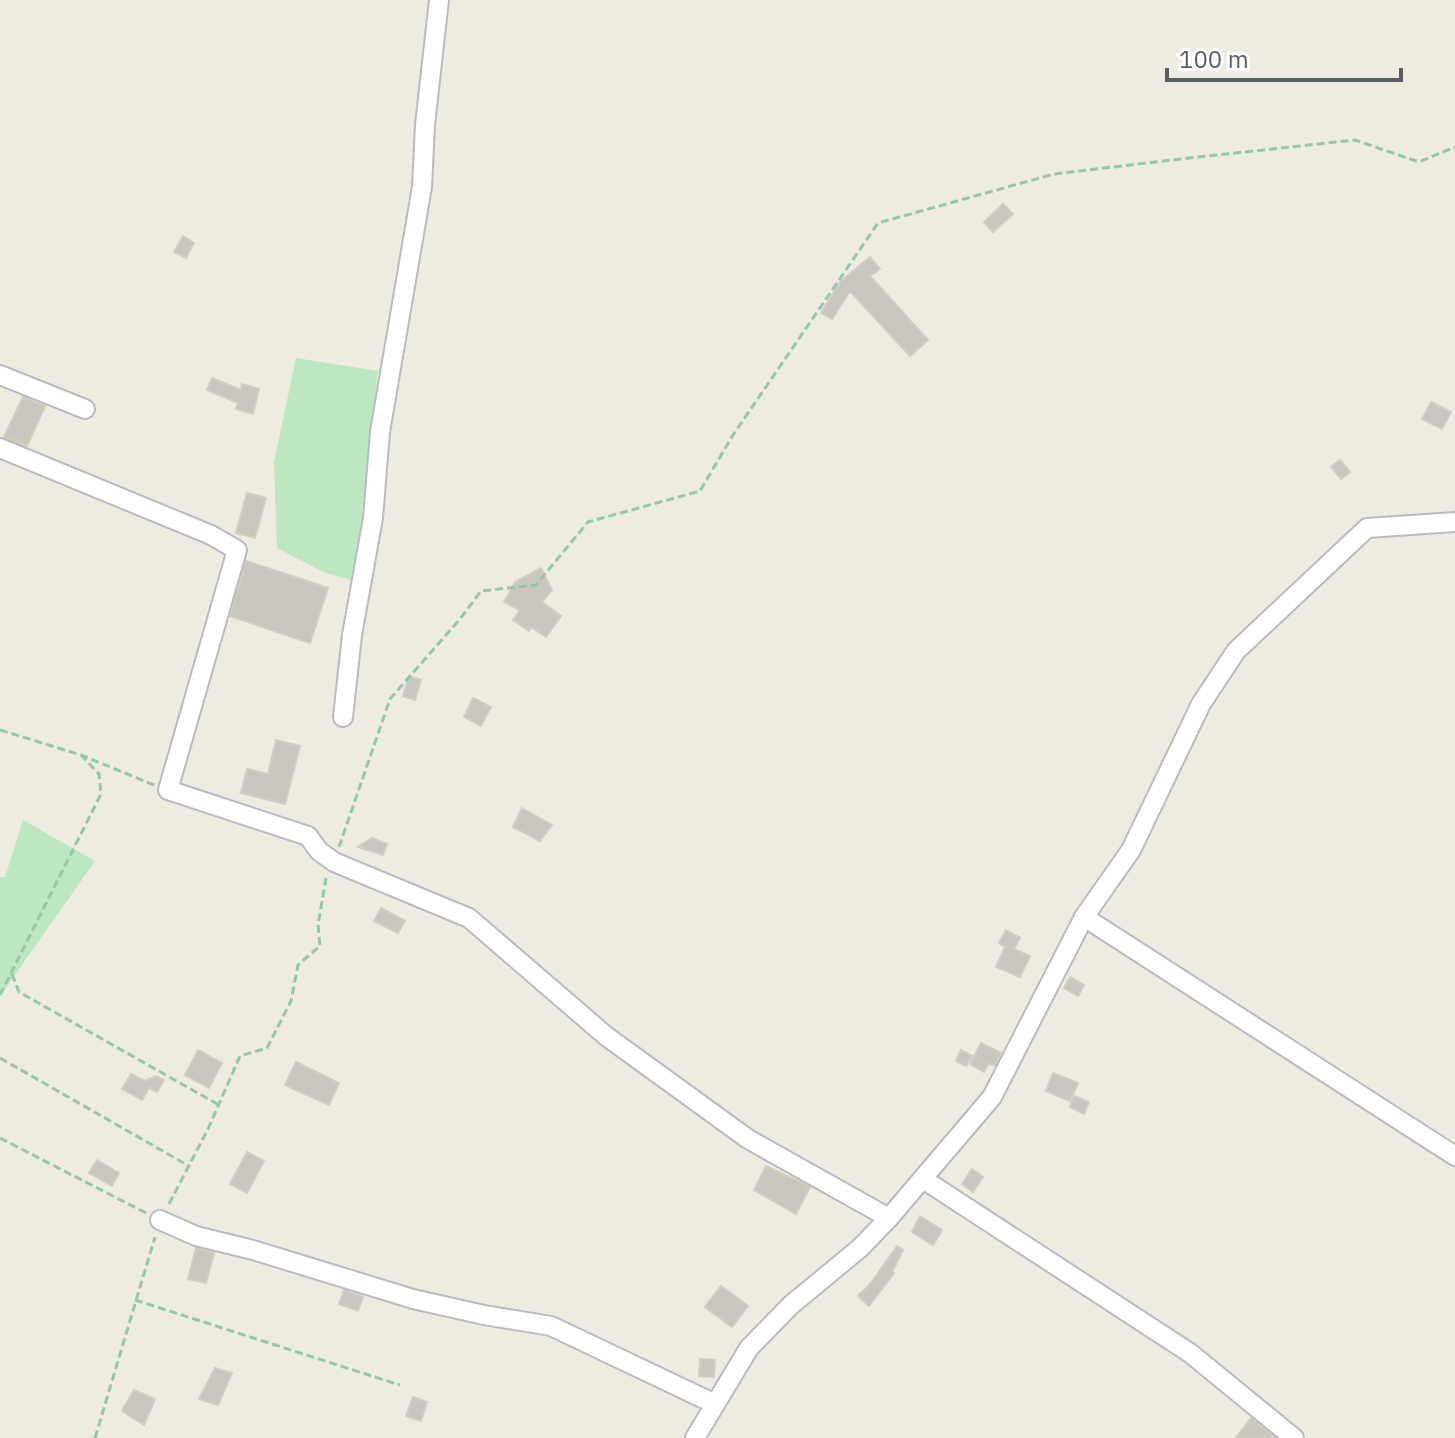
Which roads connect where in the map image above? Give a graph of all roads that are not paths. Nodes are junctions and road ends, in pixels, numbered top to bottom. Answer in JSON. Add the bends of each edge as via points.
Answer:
{"nodes":[{"id":1,"x":439,"y":0,"type":"edge"},
{"id":2,"x":0,"y":375,"type":"edge"},
{"id":3,"x":85,"y":409,"type":"dead end"},
{"id":4,"x":0,"y":448,"type":"edge"},
{"id":5,"x":1455,"y":522,"type":"edge"},
{"id":6,"x":343,"y":717,"type":"dead end"},
{"id":7,"x":1084,"y":917,"type":"junction"},
{"id":8,"x":1455,"y":1156,"type":"edge"},
{"id":9,"x":923,"y":1179,"type":"junction"},
{"id":10,"x":889,"y":1218,"type":"junction"},
{"id":11,"x":160,"y":1220,"type":"road end"},
{"id":12,"x":715,"y":1404,"type":"junction"},
{"id":13,"x":695,"y":1438,"type":"edge"},
{"id":14,"x":1294,"y":1438,"type":"edge"}],
"edges":[{"from":1,"to":6,"type":"street","via":[[422,187],[380,432],[373,518]]},
{"from":2,"to":3,"type":"street"},
{"from":4,"to":10,"type":"street","via":[[237,550],[168,790],[308,836],[330,870],[469,918],[606,1036],[748,1139]]},
{"from":5,"to":7,"type":"street","via":[[1367,528],[1236,651],[1201,704],[1131,850]]},
{"from":7,"to":8,"type":"street"},
{"from":7,"to":9,"type":"street","via":[[992,1097]]},
{"from":9,"to":10,"type":"street"},
{"from":9,"to":14,"type":"street","via":[[1190,1353]]},
{"from":10,"to":12,"type":"street","via":[[749,1348]]},
{"from":11,"to":12,"type":"street","via":[[196,1236],[413,1299],[551,1326]]},
{"from":12,"to":13,"type":"street"}]}
